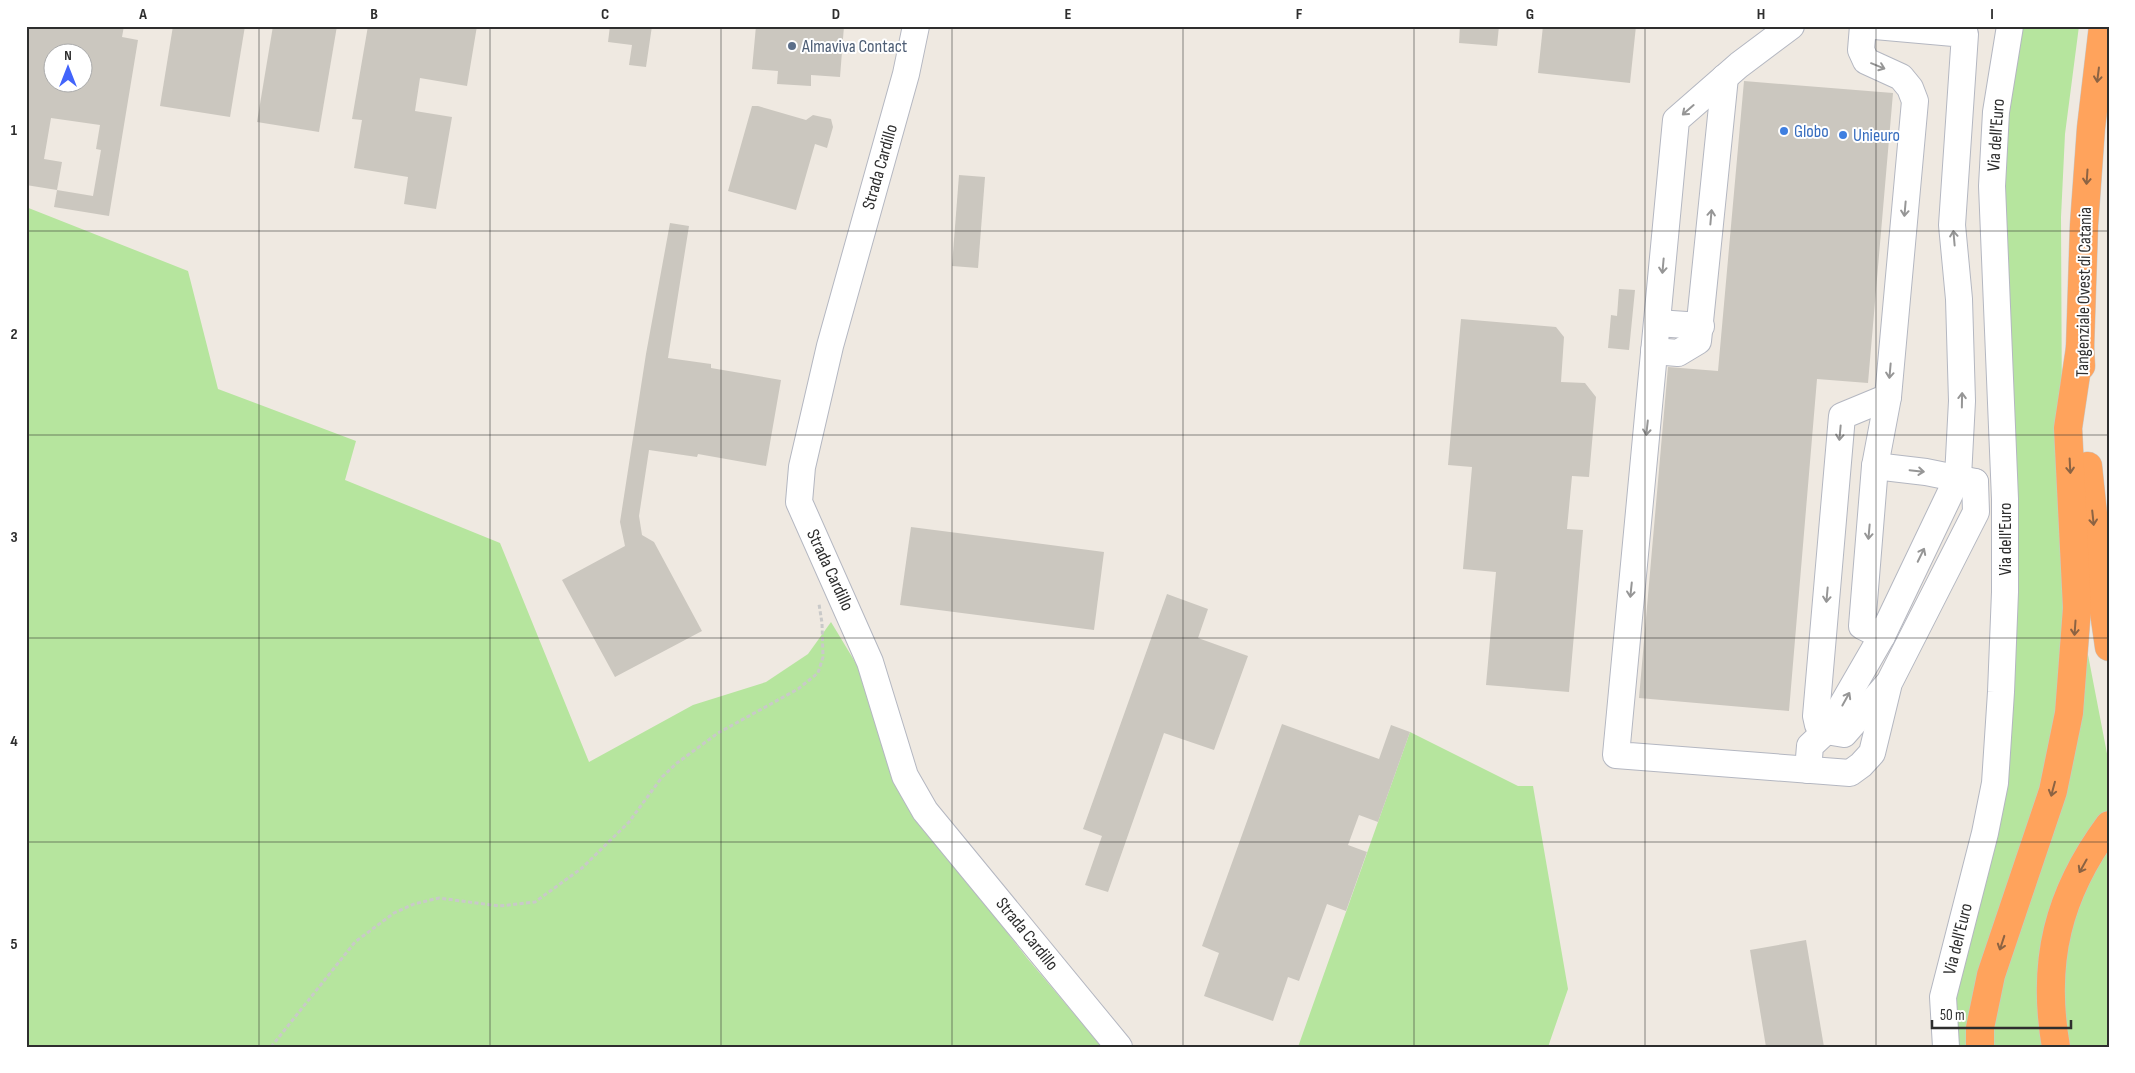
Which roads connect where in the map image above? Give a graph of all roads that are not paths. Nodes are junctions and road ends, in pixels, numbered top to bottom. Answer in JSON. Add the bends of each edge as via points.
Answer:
{"nodes":[{"id":1,"x":916,"y":26,"type":"edge"},
{"id":2,"x":1790,"y":26,"type":"edge"},
{"id":3,"x":1863,"y":26,"type":"edge"},
{"id":4,"x":1875,"y":26,"type":"edge"},
{"id":5,"x":2010,"y":26,"type":"edge"},
{"id":6,"x":2103,"y":26,"type":"edge"},
{"id":7,"x":1965,"y":30,"type":"edge"},
{"id":8,"x":1725,"y":77,"type":"junction"},
{"id":9,"x":1657,"y":323,"type":"junction"},
{"id":10,"x":1701,"y":326,"type":"junction"},
{"id":11,"x":2080,"y":348,"type":"junction"},
{"id":12,"x":1654,"y":351,"type":"junction"},
{"id":13,"x":1888,"y":398,"type":"junction"},
{"id":14,"x":1875,"y":466,"type":"junction"},
{"id":15,"x":1967,"y":479,"type":"junction"},
{"id":16,"x":2005,"y":489,"type":"junction"},
{"id":17,"x":1882,"y":636,"type":"junction"},
{"id":18,"x":2109,"y":647,"type":"edge"},
{"id":19,"x":1889,"y":683,"type":"junction"},
{"id":20,"x":1826,"y":731,"type":"junction"},
{"id":21,"x":1808,"y":770,"type":"junction"},
{"id":22,"x":2109,"y":824,"type":"edge"},
{"id":23,"x":1119,"y":1047,"type":"edge"},
{"id":24,"x":1946,"y":1047,"type":"edge"},
{"id":25,"x":1980,"y":1047,"type":"edge"},
{"id":26,"x":2056,"y":1047,"type":"edge"}],
"edges":[{"from":1,"to":23,"type":"street","name":"Strada Cardillo","via":[[906,74],[830,346],[802,467],[799,502],[870,662],[905,776],[925,811]]},
{"from":2,"to":8,"type":"street"},
{"from":3,"to":13,"type":"street","one_way":true,"via":[[1861,50],[1866,60],[1901,77],[1915,101]]},
{"from":4,"to":7,"type":"street"},
{"from":5,"to":16,"type":"street","name":"Via dell'Euro","via":[[1996,112],[1992,186]]},
{"from":6,"to":11,"type":"highway","name":"Tangenziale Ovest di Catania","one_way":true,"via":[[2090,138]]},
{"from":15,"to":7,"type":"street","one_way":true,"via":[[1959,300],[1952,225]]},
{"from":8,"to":9,"type":"street","one_way":true,"via":[[1676,120]]},
{"from":10,"to":8,"type":"street","one_way":true},
{"from":9,"to":10,"type":"street"},
{"from":9,"to":12,"type":"street"},
{"from":10,"to":12,"type":"street","via":[[1698,341],[1678,353]]},
{"from":11,"to":18,"type":"highway","name":"Tangenziale Ovest di Catania","one_way":true,"via":[[2090,490]]},
{"from":11,"to":25,"type":"highway","one_way":true,"via":[[2068,428],[2077,608],[2068,713],[2053,791],[1991,975],[1980,1028]]},
{"from":12,"to":21,"type":"street","one_way":true,"via":[[1616,755]]},
{"from":13,"to":14,"type":"street"},
{"from":13,"to":20,"type":"street","one_way":true,"via":[[1842,416],[1816,716],[1818,725]]},
{"from":14,"to":15,"type":"street","one_way":true},
{"from":14,"to":17,"type":"street","one_way":true,"via":[[1862,626]]},
{"from":15,"to":16,"type":"street"},
{"from":17,"to":15,"type":"street","one_way":true},
{"from":15,"to":19,"type":"street","via":[[1976,512]]},
{"from":16,"to":24,"type":"street","name":"Via dell'Euro","via":[[2005,592],[1995,783],[1944,997]]},
{"from":20,"to":17,"type":"street","one_way":true},
{"from":19,"to":20,"type":"street","via":[[1844,734]]},
{"from":19,"to":21,"type":"street","via":[[1872,753],[1862,765],[1850,773]]},
{"from":20,"to":21,"type":"street","via":[[1810,746]]},
{"from":22,"to":26,"type":"highway","one_way":true,"via":[[2075,879],[2055,939],[2050,972]]}]}
